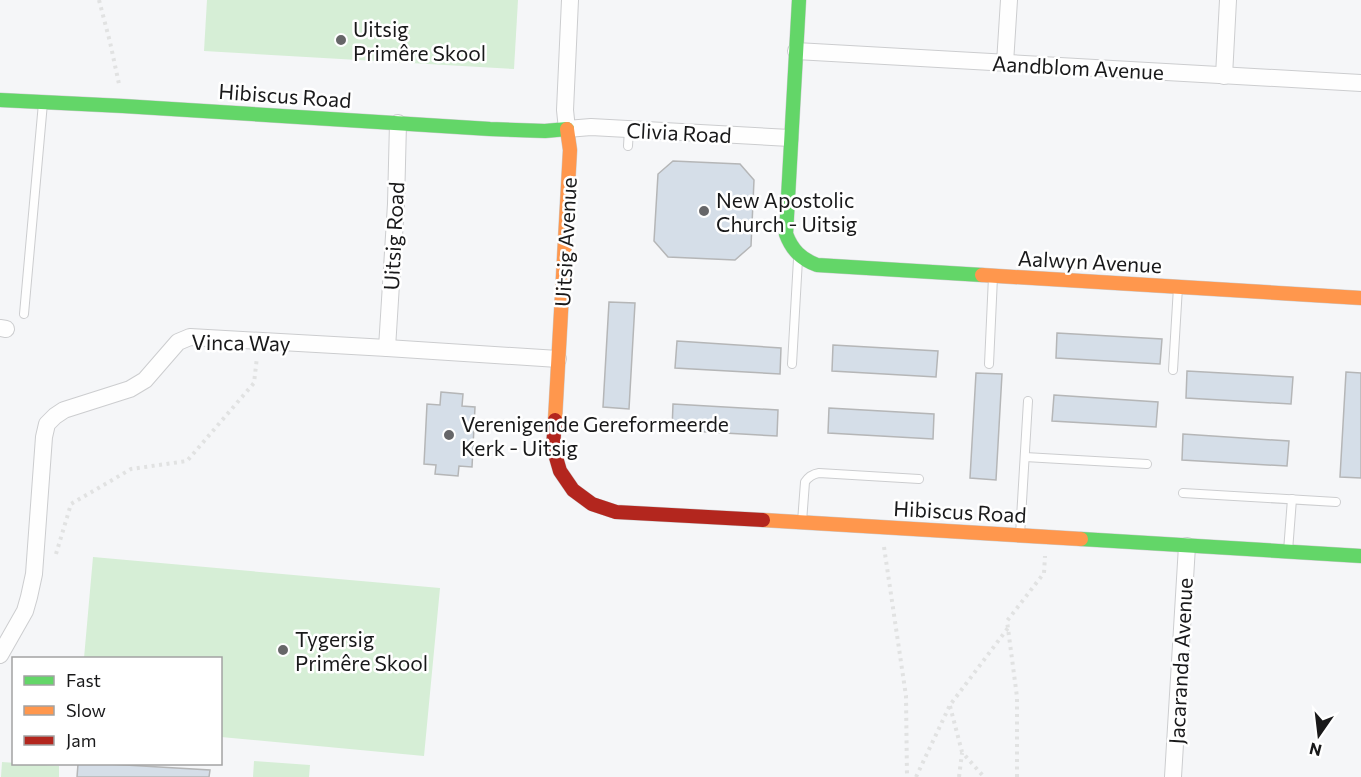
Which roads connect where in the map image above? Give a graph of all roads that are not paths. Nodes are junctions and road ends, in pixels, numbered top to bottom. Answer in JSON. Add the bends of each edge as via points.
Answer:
{"nodes":[{"id":1,"x":570,"y":0,"type":"edge"},
{"id":2,"x":799,"y":0,"type":"edge"},
{"id":3,"x":1009,"y":0,"type":"edge"},
{"id":4,"x":1228,"y":0,"type":"edge"},
{"id":5,"x":796,"y":51,"type":"junction"},
{"id":6,"x":1005,"y":63,"type":"junction"},
{"id":7,"x":1224,"y":76,"type":"junction"},
{"id":8,"x":1361,"y":83,"type":"edge"},
{"id":9,"x":0,"y":100,"type":"edge"},
{"id":10,"x":44,"y":102,"type":"junction"},
{"id":11,"x":398,"y":123,"type":"junction"},
{"id":12,"x":567,"y":129,"type":"junction"},
{"id":13,"x":790,"y":138,"type":"junction"},
{"id":14,"x":798,"y":256,"type":"junction"},
{"id":15,"x":994,"y":277,"type":"junction"},
{"id":16,"x":1178,"y":287,"type":"junction"},
{"id":17,"x":1361,"y":298,"type":"edge"},
{"id":18,"x":24,"y":314,"type":"dead end"},
{"id":19,"x":387,"y":348,"type":"junction"},
{"id":20,"x":558,"y":359,"type":"junction"},
{"id":21,"x":792,"y":364,"type":"dead end"},
{"id":22,"x":988,"y":364,"type":"dead end"},
{"id":23,"x":1173,"y":370,"type":"dead end"},
{"id":24,"x":1028,"y":401,"type":"dead end"},
{"id":25,"x":1024,"y":456,"type":"junction"},
{"id":26,"x":1147,"y":464,"type":"dead end"},
{"id":27,"x":919,"y":479,"type":"dead end"},
{"id":28,"x":566,"y":481,"type":"joint"},
{"id":29,"x":1183,"y":493,"type":"dead end"},
{"id":30,"x":1292,"y":499,"type":"junction"},
{"id":31,"x":1336,"y":502,"type":"dead end"},
{"id":32,"x":802,"y":523,"type":"junction"},
{"id":33,"x":1020,"y":536,"type":"junction"},
{"id":34,"x":1187,"y":546,"type":"junction"},
{"id":35,"x":1288,"y":552,"type":"junction"},
{"id":36,"x":1361,"y":556,"type":"edge"},
{"id":37,"x":0,"y":655,"type":"edge"},
{"id":38,"x":1173,"y":777,"type":"edge"}],
"edges":[{"from":1,"to":12,"type":"street","name":"Uitsig Avenue"},
{"from":2,"to":5,"type":"street"},
{"from":3,"to":6,"type":"street"},
{"from":4,"to":7,"type":"street"},
{"from":5,"to":6,"type":"street","name":"Aandblom Avenue"},
{"from":5,"to":13,"type":"street"},
{"from":6,"to":7,"type":"street","name":"Aandblom Avenue"},
{"from":7,"to":8,"type":"street","name":"Aandblom Avenue"},
{"from":9,"to":10,"type":"street","name":"Hibiscus Road"},
{"from":10,"to":11,"type":"street","name":"Hibiscus Road"},
{"from":10,"to":18,"type":"lane"},
{"from":11,"to":12,"type":"street","name":"Hibiscus Road"},
{"from":11,"to":19,"type":"street","name":"Uitsig Road"},
{"from":12,"to":13,"type":"street","name":"Clivia Road","via":[[591,127],[628,138]]},
{"from":12,"to":20,"type":"street","name":"Uitsig Avenue","via":[[570,150]]},
{"from":13,"to":14,"type":"street","via":[[786,234]]},
{"from":14,"to":15,"type":"street","name":"Aalwyn Avenue","via":[[817,265]]},
{"from":14,"to":21,"type":"lane"},
{"from":15,"to":16,"type":"street","name":"Aalwyn Avenue"},
{"from":15,"to":22,"type":"lane"},
{"from":16,"to":17,"type":"street","name":"Aalwyn Avenue"},
{"from":16,"to":23,"type":"lane"},
{"from":19,"to":20,"type":"street","name":"Vinca Way"},
{"from":19,"to":37,"type":"street","name":"Vinca Way","via":[[190,337],[178,342],[146,380],[64,411],[47,424],[34,574],[25,611]]},
{"from":20,"to":28,"type":"street","name":"Uitsig Avenue","via":[[554,447],[555,459]]},
{"from":24,"to":25,"type":"lane"},
{"from":25,"to":26,"type":"lane"},
{"from":25,"to":33,"type":"lane"},
{"from":27,"to":32,"type":"lane","via":[[813,474],[805,482]]},
{"from":28,"to":32,"type":"street","name":"Hibiscus Road","via":[[593,505],[610,510]]},
{"from":29,"to":30,"type":"lane"},
{"from":30,"to":31,"type":"lane"},
{"from":30,"to":35,"type":"lane"},
{"from":32,"to":33,"type":"street","name":"Hibiscus Road"},
{"from":33,"to":34,"type":"street","name":"Hibiscus Road"},
{"from":34,"to":35,"type":"street","name":"Hibiscus Road"},
{"from":34,"to":38,"type":"street","name":"Jacaranda Avenue"},
{"from":35,"to":36,"type":"street","name":"Hibiscus Road"}]}
